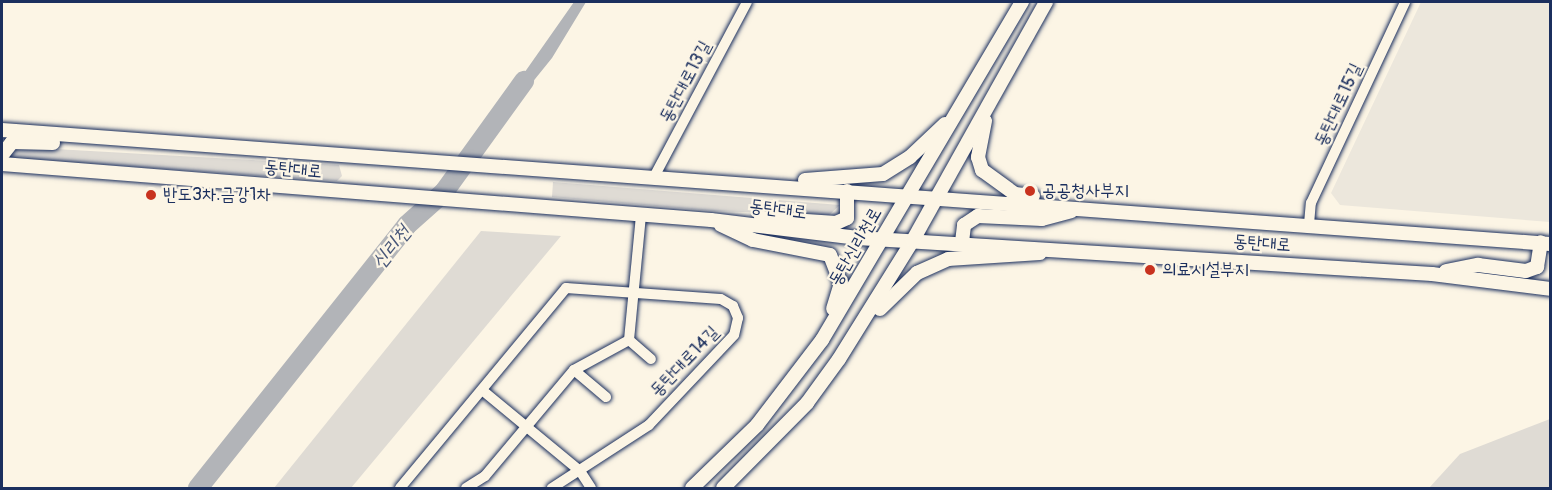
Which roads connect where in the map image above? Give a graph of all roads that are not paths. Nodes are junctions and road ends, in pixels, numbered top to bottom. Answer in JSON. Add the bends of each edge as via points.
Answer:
{"nodes":[{"id":1,"x":747,"y":2,"type":"edge"},
{"id":2,"x":1022,"y":2,"type":"edge"},
{"id":3,"x":1046,"y":2,"type":"edge"},
{"id":4,"x":1405,"y":2,"type":"edge"},
{"id":5,"x":991,"y":102,"type":"junction"},
{"id":6,"x":961,"y":108,"type":"junction"},
{"id":7,"x":2,"y":130,"type":"edge"},
{"id":8,"x":71,"y":135,"type":"junction"},
{"id":9,"x":2,"y":155,"type":"edge"},
{"id":10,"x":2,"y":164,"type":"edge"},
{"id":11,"x":654,"y":177,"type":"junction"},
{"id":12,"x":724,"y":182,"type":"junction"},
{"id":13,"x":847,"y":191,"type":"junction"},
{"id":14,"x":907,"y":195,"type":"junction"},
{"id":15,"x":936,"y":197,"type":"junction"},
{"id":16,"x":1081,"y":208,"type":"junction"},
{"id":17,"x":641,"y":215,"type":"junction"},
{"id":18,"x":711,"y":220,"type":"junction"},
{"id":19,"x":1309,"y":224,"type":"junction"},
{"id":20,"x":882,"y":239,"type":"junction"},
{"id":21,"x":913,"y":240,"type":"junction"},
{"id":22,"x":962,"y":242,"type":"junction"},
{"id":23,"x":1546,"y":243,"type":"edge"},
{"id":24,"x":1069,"y":249,"type":"junction"},
{"id":25,"x":1432,"y":274,"type":"junction"},
{"id":26,"x":1551,"y":289,"type":"edge"},
{"id":27,"x":634,"y":293,"type":"junction"},
{"id":28,"x":629,"y":340,"type":"junction"},
{"id":29,"x":651,"y":359,"type":"dead end"},
{"id":30,"x":839,"y":359,"type":"junction"},
{"id":31,"x":574,"y":370,"type":"junction"},
{"id":32,"x":482,"y":390,"type":"junction"},
{"id":33,"x":783,"y":394,"type":"junction"},
{"id":34,"x":606,"y":397,"type":"dead end"},
{"id":35,"x":526,"y":426,"type":"junction"},
{"id":36,"x":580,"y":471,"type":"junction"},
{"id":37,"x":400,"y":489,"type":"edge"},
{"id":38,"x":466,"y":489,"type":"edge"},
{"id":39,"x":552,"y":489,"type":"edge"},
{"id":40,"x":591,"y":489,"type":"edge"},
{"id":41,"x":692,"y":489,"type":"edge"},
{"id":42,"x":723,"y":489,"type":"edge"}],
"edges":[{"from":1,"to":11,"type":"street","name":"동탄대로13길"},
{"from":2,"to":6,"type":"main road","name":"동탄신리천로"},
{"from":3,"to":5,"type":"main road"},
{"from":4,"to":19,"type":"street","name":"동탄대로15길","via":[[1311,203]]},
{"from":5,"to":15,"type":"main road"},
{"from":5,"to":16,"type":"main road","via":[[978,157],[982,170],[1015,194]]},
{"from":6,"to":12,"type":"main road","via":[[910,157],[883,174]]},
{"from":6,"to":14,"type":"main road","name":"동탄신리천로"},
{"from":7,"to":8,"type":"main road","name":"동탄대로"},
{"from":8,"to":9,"type":"main road","via":[[58,143],[12,142]]},
{"from":8,"to":11,"type":"main road","name":"동탄대로"},
{"from":10,"to":17,"type":"main road","name":"동탄대로"},
{"from":11,"to":12,"type":"main road","name":"동탄대로"},
{"from":12,"to":13,"type":"main road","name":"동탄대로"},
{"from":13,"to":14,"type":"main road","name":"동탄대로"},
{"from":13,"to":18,"type":"main road","via":[[847,218],[836,223]]},
{"from":14,"to":15,"type":"main road","name":"동탄대로"},
{"from":14,"to":20,"type":"main road","name":"동탄신리천로"},
{"from":15,"to":16,"type":"main road","name":"동탄대로"},
{"from":15,"to":21,"type":"main road"},
{"from":16,"to":19,"type":"main road","name":"동탄대로"},
{"from":16,"to":22,"type":"main road","via":[[1042,219],[978,216],[964,225]]},
{"from":17,"to":18,"type":"main road","name":"동탄대로"},
{"from":17,"to":27,"type":"street"},
{"from":18,"to":20,"type":"main road","name":"동탄대로"},
{"from":18,"to":33,"type":"main road","via":[[753,240],[821,249],[837,264],[839,297],[791,371]]},
{"from":19,"to":23,"type":"main road","name":"동탄대로"},
{"from":20,"to":21,"type":"main road","name":"동탄대로"},
{"from":20,"to":33,"type":"main road","name":"동탄신리천로"},
{"from":21,"to":22,"type":"main road","name":"동탄대로"},
{"from":21,"to":30,"type":"main road"},
{"from":22,"to":24,"type":"main road","name":"동탄대로"},
{"from":23,"to":25,"type":"main road","via":[[1537,267],[1526,271],[1478,265]]},
{"from":24,"to":25,"type":"main road","name":"동탄대로"},
{"from":24,"to":30,"type":"main road","via":[[968,254],[917,273],[886,299]]},
{"from":25,"to":26,"type":"main road","name":"동탄대로"},
{"from":27,"to":28,"type":"street"},
{"from":27,"to":32,"type":"street","name":"동탄대로14길","via":[[566,288]]},
{"from":27,"to":36,"type":"street","name":"동탄대로14길","via":[[721,299],[737,311],[738,328],[648,425]]},
{"from":28,"to":29,"type":"street","name":"동탄대로14길"},
{"from":28,"to":31,"type":"street"},
{"from":30,"to":42,"type":"main road","via":[[807,403]]},
{"from":31,"to":34,"type":"street"},
{"from":31,"to":35,"type":"street"},
{"from":32,"to":35,"type":"street"},
{"from":32,"to":37,"type":"street","name":"동탄대로14길"},
{"from":33,"to":41,"type":"main road","name":"동탄신리천로"},
{"from":35,"to":36,"type":"street"},
{"from":35,"to":38,"type":"street","via":[[485,476]]},
{"from":36,"to":39,"type":"street","name":"동탄대로14길"},
{"from":36,"to":40,"type":"street"}]}
